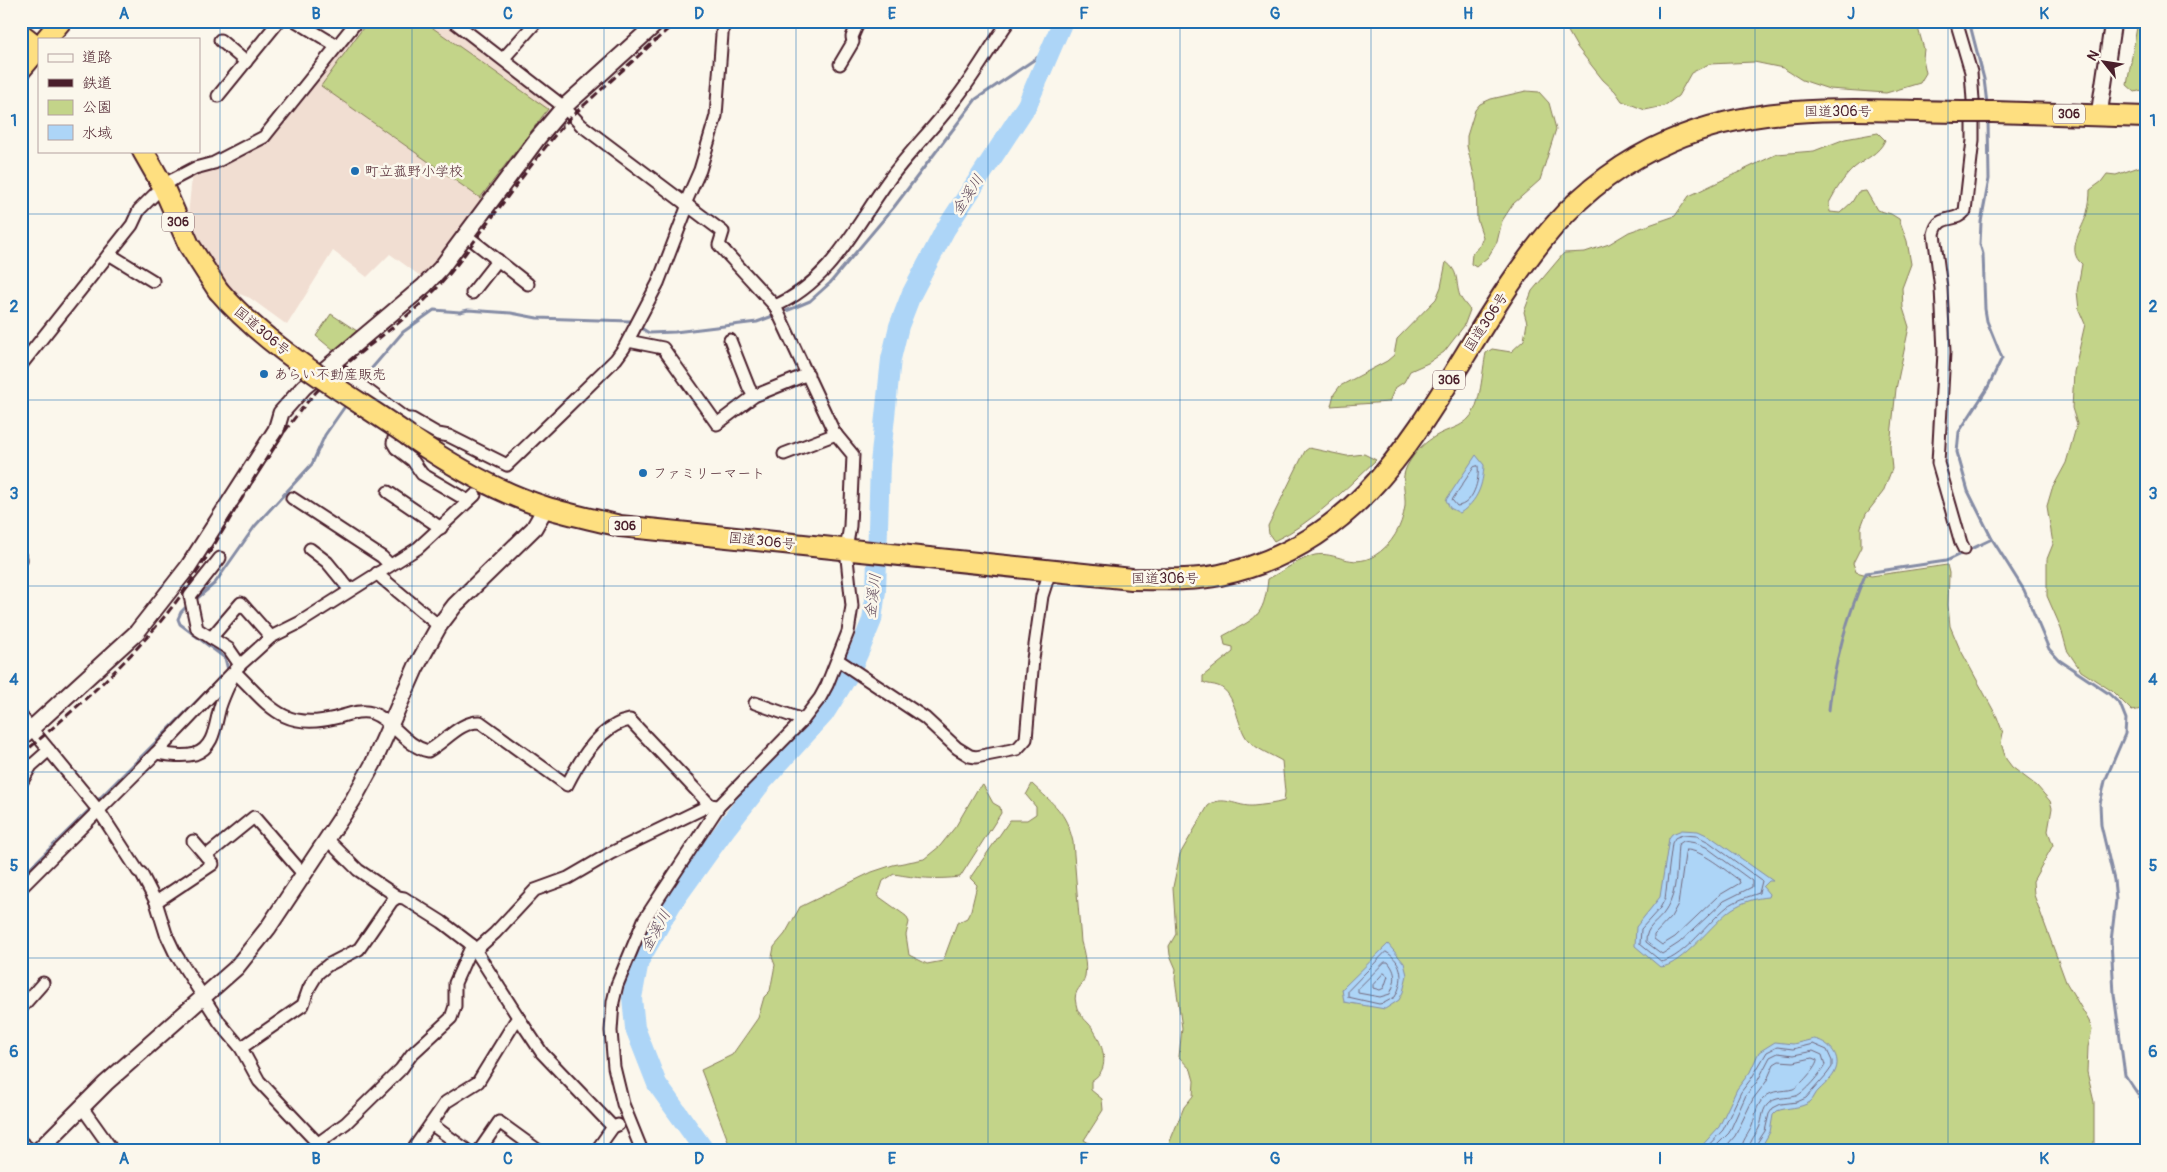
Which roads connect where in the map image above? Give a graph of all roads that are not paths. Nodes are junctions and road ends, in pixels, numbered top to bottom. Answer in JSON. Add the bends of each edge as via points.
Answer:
{"nodes":[{"id":1,"x":61,"y":21,"type":"edge"},
{"id":2,"x":278,"y":21,"type":"edge"},
{"id":3,"x":296,"y":21,"type":"edge"},
{"id":4,"x":357,"y":21,"type":"edge"},
{"id":5,"x":453,"y":21,"type":"edge"},
{"id":6,"x":537,"y":21,"type":"edge"},
{"id":7,"x":659,"y":21,"type":"edge"},
{"id":8,"x":723,"y":21,"type":"edge"},
{"id":9,"x":859,"y":21,"type":"edge"},
{"id":10,"x":1009,"y":21,"type":"edge"},
{"id":11,"x":1956,"y":21,"type":"edge"},
{"id":12,"x":2113,"y":21,"type":"edge"},
{"id":13,"x":21,"y":34,"type":"edge"},
{"id":14,"x":47,"y":38,"type":"edge"},
{"id":15,"x":220,"y":40,"type":"dead end"},
{"id":16,"x":337,"y":46,"type":"junction"},
{"id":17,"x":38,"y":47,"type":"edge"},
{"id":18,"x":38,"y":49,"type":"edge"},
{"id":19,"x":503,"y":59,"type":"junction"},
{"id":20,"x":246,"y":62,"type":"junction"},
{"id":21,"x":840,"y":64,"type":"dead end"},
{"id":22,"x":21,"y":69,"type":"edge"},
{"id":23,"x":218,"y":96,"type":"dead end"},
{"id":24,"x":564,"y":107,"type":"junction"},
{"id":25,"x":2099,"y":115,"type":"junction"},
{"id":26,"x":2146,"y":117,"type":"edge"},
{"id":27,"x":144,"y":152,"type":"edge"},
{"id":28,"x":163,"y":186,"type":"junction"},
{"id":29,"x":686,"y":205,"type":"junction"},
{"id":30,"x":467,"y":236,"type":"junction"},
{"id":31,"x":109,"y":254,"type":"junction"},
{"id":32,"x":498,"y":260,"type":"junction"},
{"id":33,"x":153,"y":281,"type":"dead end"},
{"id":34,"x":528,"y":284,"type":"dead end"},
{"id":35,"x":472,"y":293,"type":"dead end"},
{"id":36,"x":776,"y":308,"type":"junction"},
{"id":37,"x":630,"y":336,"type":"junction"},
{"id":38,"x":730,"y":340,"type":"dead end"},
{"id":39,"x":331,"y":363,"type":"junction"},
{"id":40,"x":21,"y":365,"type":"edge"},
{"id":41,"x":808,"y":374,"type":"junction"},
{"id":42,"x":754,"y":396,"type":"junction"},
{"id":43,"x":408,"y":427,"type":"junction"},
{"id":44,"x":836,"y":434,"type":"junction"},
{"id":45,"x":784,"y":454,"type":"dead end"},
{"id":46,"x":388,"y":492,"type":"dead end"},
{"id":47,"x":292,"y":498,"type":"dead end"},
{"id":48,"x":546,"y":508,"type":"junction"},
{"id":49,"x":441,"y":528,"type":"junction"},
{"id":50,"x":310,"y":549,"type":"dead end"},
{"id":51,"x":1964,"y":549,"type":"dead end"},
{"id":52,"x":854,"y":550,"type":"junction"},
{"id":53,"x":220,"y":558,"type":"dead end"},
{"id":54,"x":390,"y":565,"type":"junction"},
{"id":55,"x":1050,"y":571,"type":"junction"},
{"id":56,"x":377,"y":573,"type":"junction"},
{"id":57,"x":350,"y":590,"type":"junction"},
{"id":58,"x":439,"y":626,"type":"junction"},
{"id":59,"x":271,"y":637,"type":"junction"},
{"id":60,"x":211,"y":638,"type":"junction"},
{"id":61,"x":840,"y":661,"type":"junction"},
{"id":62,"x":238,"y":668,"type":"junction"},
{"id":63,"x":755,"y":703,"type":"dead end"},
{"id":64,"x":21,"y":716,"type":"edge"},
{"id":65,"x":803,"y":720,"type":"junction"},
{"id":66,"x":390,"y":725,"type":"junction"},
{"id":67,"x":26,"y":734,"type":"edge"},
{"id":68,"x":49,"y":750,"type":"junction"},
{"id":69,"x":156,"y":754,"type":"junction"},
{"id":70,"x":21,"y":783,"type":"edge"},
{"id":71,"x":714,"y":806,"type":"junction"},
{"id":72,"x":98,"y":810,"type":"junction"},
{"id":73,"x":328,"y":840,"type":"junction"},
{"id":74,"x":193,"y":841,"type":"dead end"},
{"id":75,"x":206,"y":856,"type":"junction"},
{"id":76,"x":304,"y":875,"type":"junction"},
{"id":77,"x":21,"y":888,"type":"edge"},
{"id":78,"x":398,"y":897,"type":"junction"},
{"id":79,"x":156,"y":902,"type":"junction"},
{"id":80,"x":474,"y":948,"type":"junction"},
{"id":81,"x":43,"y":983,"type":"dead end"},
{"id":82,"x":203,"y":997,"type":"junction"},
{"id":83,"x":21,"y":1008,"type":"edge"},
{"id":84,"x":518,"y":1016,"type":"junction"},
{"id":85,"x":240,"y":1048,"type":"junction"},
{"id":86,"x":80,"y":1106,"type":"junction"},
{"id":87,"x":628,"y":1119,"type":"junction"},
{"id":88,"x":431,"y":1124,"type":"junction"},
{"id":89,"x":613,"y":1127,"type":"junction"},
{"id":90,"x":21,"y":1142,"type":"edge"},
{"id":91,"x":322,"y":1149,"type":"edge"},
{"id":92,"x":32,"y":1151,"type":"edge"},
{"id":93,"x":38,"y":1151,"type":"edge"},
{"id":94,"x":113,"y":1151,"type":"edge"},
{"id":95,"x":412,"y":1151,"type":"edge"},
{"id":96,"x":468,"y":1151,"type":"edge"},
{"id":97,"x":479,"y":1151,"type":"edge"},
{"id":98,"x":539,"y":1151,"type":"edge"},
{"id":99,"x":596,"y":1151,"type":"edge"},
{"id":100,"x":642,"y":1151,"type":"edge"}],
"edges":[{"from":1,"to":14,"type":"highway"},
{"from":2,"to":20,"type":"street"},
{"from":3,"to":16,"type":"street"},
{"from":4,"to":16,"type":"street"},
{"from":5,"to":19,"type":"street"},
{"from":6,"to":19,"type":"street"},
{"from":7,"to":24,"type":"street"},
{"from":8,"to":29,"type":"street","via":[[716,116]]},
{"from":9,"to":21,"type":"street","via":[[853,42]]},
{"from":10,"to":36,"type":"street","via":[[970,81],[887,182],[836,258],[803,291]]},
{"from":11,"to":51,"type":"street","via":[[1971,72],[1973,140],[1965,212],[1940,222],[1934,234],[1942,288],[1944,352],[1942,422],[1937,455]]},
{"from":12,"to":25,"type":"street"},
{"from":13,"to":17,"type":"highway"},
{"from":15,"to":20,"type":"street"},
{"from":16,"to":28,"type":"street","via":[[264,137]]},
{"from":18,"to":22,"type":"highway"},
{"from":19,"to":24,"type":"street"},
{"from":20,"to":23,"type":"street"},
{"from":24,"to":29,"type":"street","via":[[581,125]]},
{"from":24,"to":30,"type":"street","via":[[502,184]]},
{"from":25,"to":26,"type":"highway","name":"国道306号","number":"306"},
{"from":25,"to":55,"type":"highway","name":"国道306号","number":"306","bridge":true,"via":[[1803,111],[1730,120],[1696,131],[1644,154],[1594,187],[1554,226],[1502,297],[1391,466],[1354,507],[1323,531],[1275,558],[1200,578],[1132,579]]},
{"from":27,"to":28,"type":"highway","name":"国道306号","number":"306"},
{"from":28,"to":31,"type":"street","via":[[139,210],[132,225]]},
{"from":28,"to":43,"type":"highway","name":"国道306号","number":"306","bridge":true,"via":[[189,245],[233,308],[270,340]]},
{"from":29,"to":36,"type":"street","via":[[723,232],[719,245]]},
{"from":29,"to":37,"type":"street","via":[[673,248]]},
{"from":30,"to":32,"type":"street"},
{"from":30,"to":39,"type":"street","via":[[424,286]]},
{"from":31,"to":33,"type":"street"},
{"from":31,"to":40,"type":"street"},
{"from":32,"to":34,"type":"street"},
{"from":32,"to":35,"type":"street"},
{"from":36,"to":41,"type":"street"},
{"from":37,"to":42,"type":"street","via":[[663,348],[718,424]]},
{"from":37,"to":43,"type":"street","via":[[616,359],[506,464],[412,419]]},
{"from":38,"to":42,"type":"street"},
{"from":39,"to":43,"type":"street"},
{"from":39,"to":67,"type":"street","via":[[281,413],[276,430],[188,566],[142,626]]},
{"from":41,"to":42,"type":"street"},
{"from":41,"to":44,"type":"street"},
{"from":43,"to":48,"type":"highway","name":"国道306号","number":"306","via":[[471,475]]},
{"from":43,"to":49,"type":"street","via":[[394,438],[396,448],[413,461],[422,474],[471,498]]},
{"from":44,"to":45,"type":"street"},
{"from":44,"to":52,"type":"street","via":[[853,454],[850,526]]},
{"from":46,"to":49,"type":"street"},
{"from":47,"to":54,"type":"street"},
{"from":48,"to":52,"type":"highway","name":"国道306号","number":"306","via":[[620,526]]},
{"from":48,"to":58,"type":"street","via":[[534,528],[455,605]]},
{"from":49,"to":54,"type":"street","via":[[418,548]]},
{"from":50,"to":57,"type":"street","via":[[327,562]]},
{"from":52,"to":55,"type":"highway","name":"国道306号","number":"306"},
{"from":52,"to":61,"type":"street","via":[[852,606]]},
{"from":53,"to":60,"type":"street","via":[[190,596],[197,629]]},
{"from":54,"to":56,"type":"street"},
{"from":55,"to":61,"type":"street","via":[[1042,596],[1034,650],[1026,739],[1017,749],[976,758],[970,756],[925,718]]},
{"from":56,"to":57,"type":"street"},
{"from":56,"to":58,"type":"street"},
{"from":57,"to":59,"type":"street"},
{"from":58,"to":66,"type":"street"},
{"from":59,"to":60,"type":"street","via":[[241,603]]},
{"from":59,"to":62,"type":"street"},
{"from":60,"to":62,"type":"street","via":[[230,649]]},
{"from":61,"to":65,"type":"street","via":[[820,698]]},
{"from":62,"to":66,"type":"street","via":[[282,716],[314,722],[364,711]]},
{"from":62,"to":69,"type":"street"},
{"from":62,"to":69,"type":"street","via":[[220,706],[214,735],[205,747],[195,754]]},
{"from":63,"to":65,"type":"street"},
{"from":64,"to":67,"type":"street"},
{"from":65,"to":71,"type":"street"},
{"from":66,"to":71,"type":"street","via":[[417,748],[428,751],[463,727],[480,722],[567,785],[587,751],[611,729],[630,720]]},
{"from":66,"to":73,"type":"street","via":[[373,764]]},
{"from":67,"to":68,"type":"street"},
{"from":68,"to":70,"type":"street","via":[[31,766]]},
{"from":68,"to":72,"type":"street"},
{"from":69,"to":72,"type":"street"},
{"from":71,"to":80,"type":"street","via":[[611,853],[568,878],[535,890],[495,933]]},
{"from":71,"to":87,"type":"street","via":[[644,920],[617,985],[611,1031],[614,1067]]},
{"from":72,"to":77,"type":"street"},
{"from":72,"to":79,"type":"street","via":[[141,873]]},
{"from":73,"to":76,"type":"street"},
{"from":73,"to":78,"type":"street","via":[[358,870]]},
{"from":74,"to":75,"type":"street"},
{"from":75,"to":76,"type":"street","via":[[254,817]]},
{"from":75,"to":79,"type":"street","via":[[213,864]]},
{"from":76,"to":82,"type":"street","via":[[236,968]]},
{"from":78,"to":80,"type":"street","via":[[442,922]]},
{"from":78,"to":85,"type":"street","via":[[381,915],[360,949],[318,973],[308,988],[303,1005]]},
{"from":79,"to":82,"type":"street","via":[[175,953]]},
{"from":80,"to":84,"type":"street"},
{"from":80,"to":91,"type":"street","via":[[455,983],[455,1006],[451,1018],[412,1054]]},
{"from":81,"to":83,"type":"street"},
{"from":82,"to":85,"type":"street"},
{"from":82,"to":86,"type":"street"},
{"from":84,"to":88,"type":"street","via":[[478,1082],[446,1102]]},
{"from":84,"to":89,"type":"street","via":[[542,1053]]},
{"from":85,"to":91,"type":"street","via":[[259,1081]]},
{"from":86,"to":93,"type":"street"},
{"from":86,"to":94,"type":"street"},
{"from":87,"to":89,"type":"street"},
{"from":87,"to":100,"type":"street"},
{"from":88,"to":95,"type":"street"},
{"from":88,"to":96,"type":"street"},
{"from":89,"to":99,"type":"street"},
{"from":90,"to":92,"type":"street"},
{"from":97,"to":98,"type":"street","via":[[499,1122]]}]}
